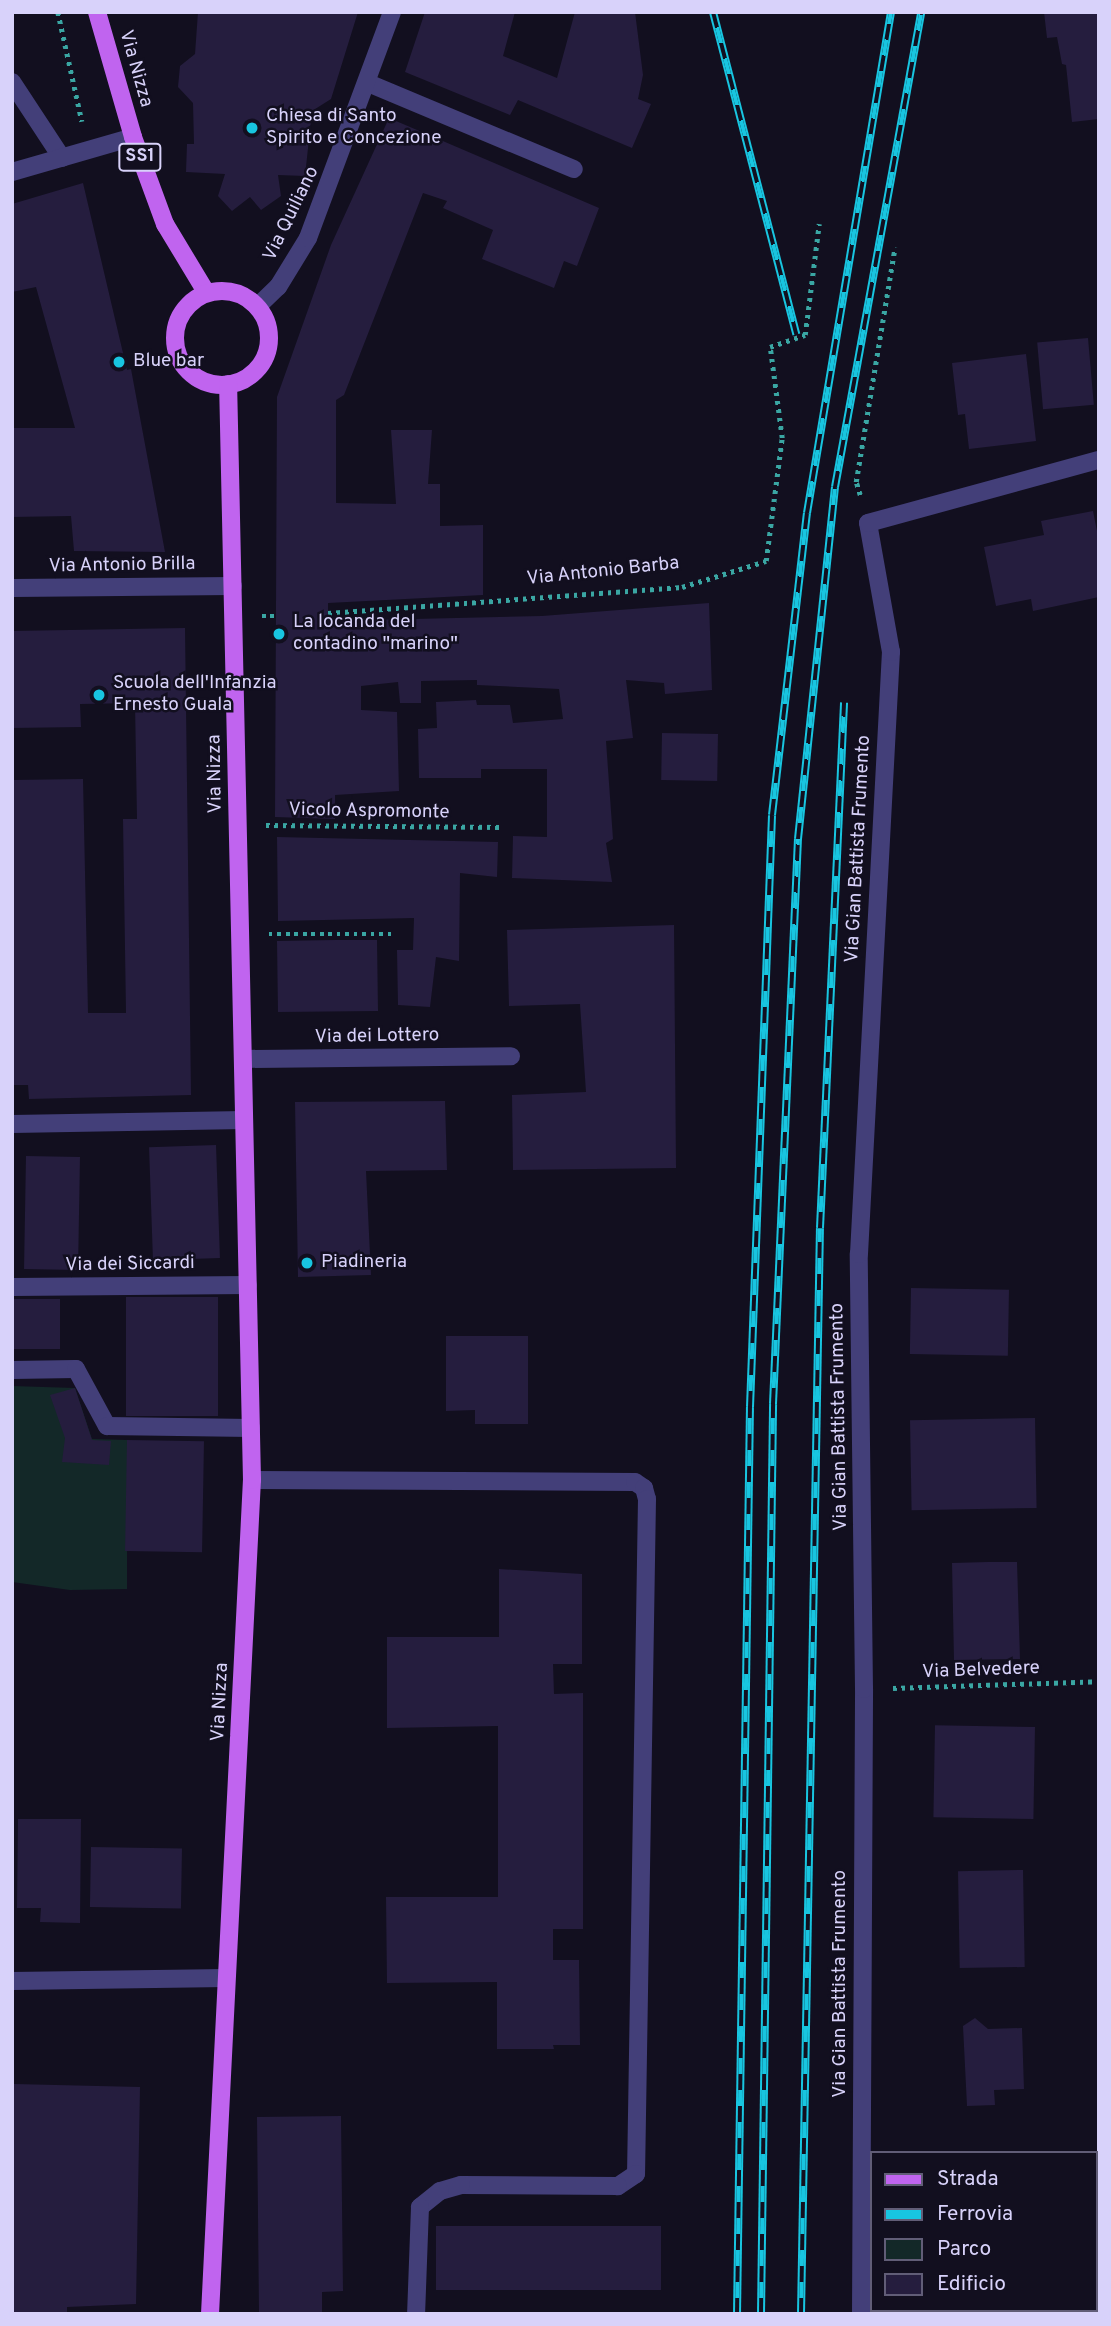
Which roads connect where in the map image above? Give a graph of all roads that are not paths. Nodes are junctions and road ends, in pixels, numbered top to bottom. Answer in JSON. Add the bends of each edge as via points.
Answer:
{"nodes":[{"id":1,"x":97,"y":12,"type":"edge"},
{"id":2,"x":392,"y":12,"type":"edge"},
{"id":3,"x":12,"y":82,"type":"edge"},
{"id":4,"x":368,"y":83,"type":"junction"},
{"id":5,"x":18,"y":106,"type":"edge"},
{"id":6,"x":133,"y":137,"type":"junction"},
{"id":7,"x":62,"y":158,"type":"junction"},
{"id":8,"x":574,"y":169,"type":"dead end"},
{"id":9,"x":12,"y":172,"type":"edge"},
{"id":10,"x":206,"y":292,"type":"junction"},
{"id":11,"x":258,"y":306,"type":"junction"},
{"id":12,"x":228,"y":384,"type":"junction"},
{"id":13,"x":1099,"y":460,"type":"edge"},
{"id":14,"x":233,"y":586,"type":"junction"},
{"id":15,"x":12,"y":588,"type":"edge"},
{"id":16,"x":511,"y":1056,"type":"dead end"},
{"id":17,"x":243,"y":1059,"type":"junction"},
{"id":18,"x":244,"y":1120,"type":"junction"},
{"id":19,"x":12,"y":1124,"type":"edge"},
{"id":20,"x":248,"y":1285,"type":"junction"},
{"id":21,"x":12,"y":1287,"type":"edge"},
{"id":22,"x":12,"y":1370,"type":"edge"},
{"id":23,"x":251,"y":1428,"type":"junction"},
{"id":24,"x":252,"y":1480,"type":"junction"},
{"id":25,"x":226,"y":1978,"type":"junction"},
{"id":26,"x":12,"y":1981,"type":"edge"},
{"id":27,"x":210,"y":2314,"type":"edge"},
{"id":28,"x":416,"y":2314,"type":"edge"},
{"id":29,"x":861,"y":2314,"type":"edge"}],
"edges":[{"from":1,"to":6,"type":"main road","name":"Via Nizza","number":"SS1"},
{"from":2,"to":4,"type":"street","name":"Via Quiliano"},
{"from":3,"to":5,"type":"street"},
{"from":4,"to":8,"type":"street"},
{"from":4,"to":11,"type":"street","name":"Via Quiliano","via":[[307,238],[278,287]]},
{"from":5,"to":7,"type":"street"},
{"from":6,"to":7,"type":"street","name":"Via Nizza"},
{"from":6,"to":10,"type":"main road","name":"Via Nizza","number":"SS1","via":[[165,225]]},
{"from":7,"to":9,"type":"street","name":"Via Nizza"},
{"from":10,"to":11,"type":"main road","via":[[243,295]]},
{"from":10,"to":12,"type":"main road","via":[[182,311],[176,325],[178,356],[198,379]]},
{"from":11,"to":12,"type":"main road","via":[[270,337],[267,354],[244,380]]},
{"from":12,"to":14,"type":"main road","name":"Via Nizza"},
{"from":13,"to":29,"type":"street","name":"Via Gian Battista Frumento","via":[[868,523],[891,652],[859,1254],[864,1689]]},
{"from":14,"to":15,"type":"street","name":"Via Antonio Brilla"},
{"from":14,"to":17,"type":"main road","name":"Via Nizza"},
{"from":16,"to":17,"type":"street","name":"Via dei Lottero"},
{"from":17,"to":18,"type":"main road","name":"Via Nizza"},
{"from":18,"to":19,"type":"street"},
{"from":18,"to":20,"type":"main road","name":"Via Nizza"},
{"from":20,"to":21,"type":"street","name":"Via dei Siccardi"},
{"from":20,"to":23,"type":"main road","name":"Via Nizza"},
{"from":22,"to":23,"type":"street","via":[[76,1369],[107,1426]]},
{"from":23,"to":24,"type":"main road","name":"Via Nizza"},
{"from":24,"to":25,"type":"main road","name":"Via Nizza"},
{"from":24,"to":28,"type":"street","via":[[635,1482],[647,1499],[636,2174],[618,2186],[461,2185],[434,2194],[420,2207]]},
{"from":25,"to":26,"type":"street"},
{"from":25,"to":27,"type":"main road","name":"Via Nizza"}]}
